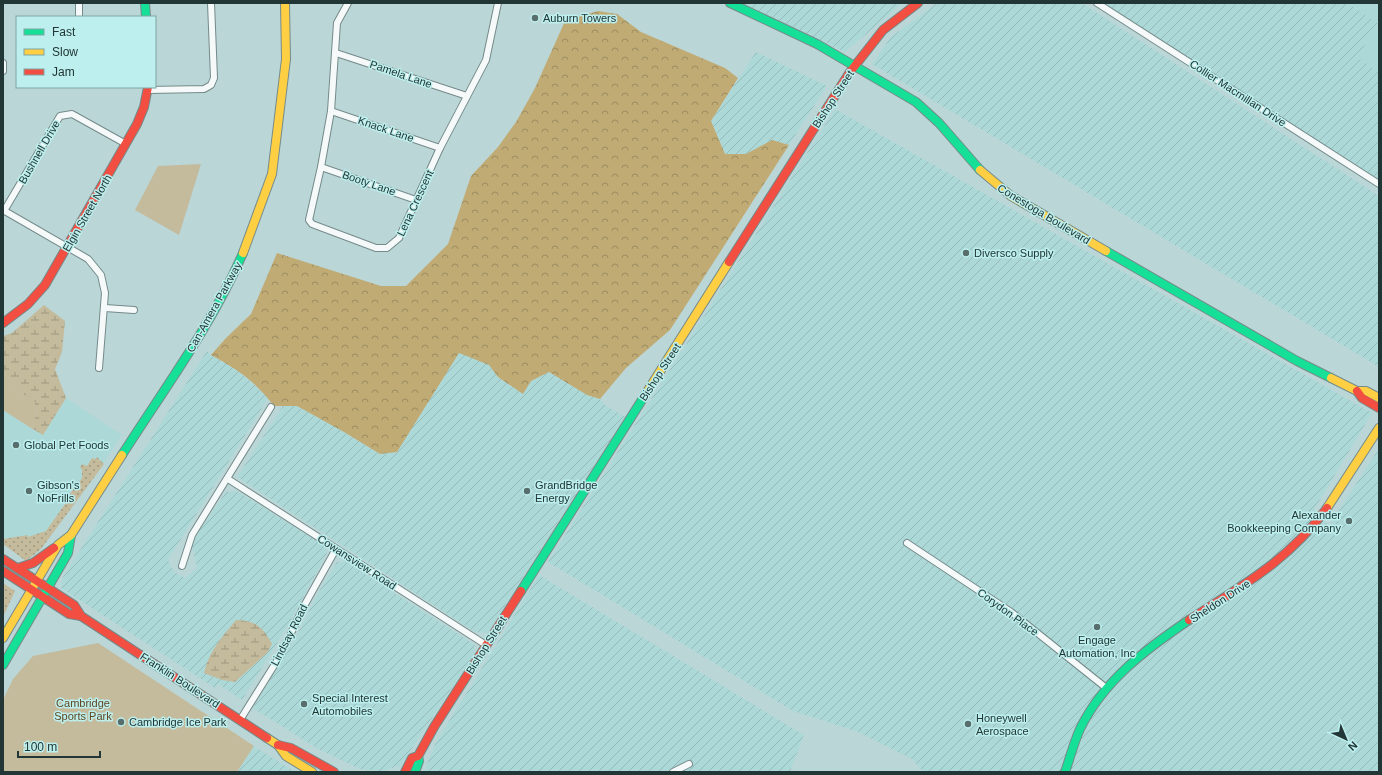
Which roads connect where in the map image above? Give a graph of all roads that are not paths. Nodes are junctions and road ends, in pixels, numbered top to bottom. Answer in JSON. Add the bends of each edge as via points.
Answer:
{"nodes":[{"id":1,"x":79,"y":3,"type":"edge"},
{"id":2,"x":145,"y":3,"type":"edge"},
{"id":3,"x":211,"y":3,"type":"edge"},
{"id":4,"x":285,"y":3,"type":"edge"},
{"id":5,"x":348,"y":3,"type":"edge"},
{"id":6,"x":498,"y":3,"type":"edge"},
{"id":7,"x":730,"y":3,"type":"edge"},
{"id":8,"x":918,"y":3,"type":"edge"},
{"id":9,"x":1097,"y":3,"type":"edge"},
{"id":10,"x":79,"y":16,"type":"edge"},
{"id":11,"x":146,"y":16,"type":"edge"},
{"id":12,"x":336,"y":53,"type":"junction"},
{"id":13,"x":3,"y":63,"type":"edge"},
{"id":14,"x":855,"y":65,"type":"junction"},
{"id":15,"x":3,"y":71,"type":"edge"},
{"id":16,"x":148,"y":88,"type":"edge"},
{"id":17,"x":467,"y":96,"type":"junction"},
{"id":18,"x":331,"y":111,"type":"junction"},
{"id":19,"x":126,"y":144,"type":"junction"},
{"id":20,"x":440,"y":148,"type":"junction"},
{"id":21,"x":321,"y":167,"type":"junction"},
{"id":22,"x":1379,"y":184,"type":"edge"},
{"id":23,"x":416,"y":200,"type":"junction"},
{"id":24,"x":4,"y":210,"type":"edge"},
{"id":25,"x":68,"y":246,"type":"junction"},
{"id":26,"x":105,"y":308,"type":"junction"},
{"id":27,"x":134,"y":310,"type":"dead end"},
{"id":28,"x":3,"y":323,"type":"edge"},
{"id":29,"x":99,"y":368,"type":"dead end"},
{"id":30,"x":1357,"y":391,"type":"junction"},
{"id":31,"x":1379,"y":398,"type":"edge"},
{"id":32,"x":271,"y":407,"type":"dead end"},
{"id":33,"x":1379,"y":408,"type":"edge"},
{"id":34,"x":1379,"y":428,"type":"edge"},
{"id":35,"x":228,"y":479,"type":"junction"},
{"id":36,"x":71,"y":535,"type":"junction"},
{"id":37,"x":907,"y":543,"type":"dead end"},
{"id":38,"x":58,"y":546,"type":"junction"},
{"id":39,"x":336,"y":549,"type":"junction"},
{"id":40,"x":3,"y":559,"type":"edge"},
{"id":41,"x":182,"y":566,"type":"dead end"},
{"id":42,"x":18,"y":568,"type":"junction"},
{"id":43,"x":3,"y":571,"type":"edge"},
{"id":44,"x":36,"y":581,"type":"junction"},
{"id":45,"x":47,"y":588,"type":"junction"},
{"id":46,"x":32,"y":589,"type":"junction"},
{"id":47,"x":42,"y":596,"type":"junction"},
{"id":48,"x":81,"y":616,"type":"junction"},
{"id":49,"x":3,"y":638,"type":"edge"},
{"id":50,"x":486,"y":644,"type":"junction"},
{"id":51,"x":3,"y":666,"type":"edge"},
{"id":52,"x":1105,"y":687,"type":"junction"},
{"id":53,"x":240,"y":720,"type":"junction"},
{"id":54,"x":278,"y":745,"type":"junction"},
{"id":55,"x":418,"y":756,"type":"junction"},
{"id":56,"x":689,"y":764,"type":"dead end"},
{"id":57,"x":312,"y":772,"type":"edge"},
{"id":58,"x":334,"y":772,"type":"edge"},
{"id":59,"x":405,"y":772,"type":"edge"},
{"id":60,"x":415,"y":772,"type":"edge"},
{"id":61,"x":673,"y":772,"type":"edge"},
{"id":62,"x":1065,"y":772,"type":"edge"}],
"edges":[{"from":1,"to":10,"type":"street"},
{"from":2,"to":11,"type":"main road"},
{"from":3,"to":16,"type":"street","via":[[214,78],[211,85],[204,89]]},
{"from":4,"to":36,"type":"main road","name":"Can-Amera Parkway","via":[[286,58],[272,174],[250,236],[232,278],[208,321]]},
{"from":5,"to":12,"type":"street","name":"Lena Crescent","via":[[337,23]]},
{"from":6,"to":17,"type":"street","name":"Lena Crescent","via":[[486,60]]},
{"from":7,"to":14,"type":"main road","name":"Conestoga Boulevard"},
{"from":8,"to":14,"type":"main road","name":"Bishop Street","via":[[883,30]]},
{"from":9,"to":22,"type":"street","name":"Collier Macmillan Drive"},
{"from":12,"to":17,"type":"street","name":"Pamela Lane"},
{"from":12,"to":18,"type":"street","name":"Lena Crescent"},
{"from":13,"to":15,"type":"street"},
{"from":14,"to":30,"type":"main road","name":"Conestoga Boulevard","via":[[906,95],[930,113],[978,169],[1011,196],[1297,361]]},
{"from":14,"to":50,"type":"main road","name":"Bishop Street"},
{"from":16,"to":19,"type":"main road","name":"Elgin Street North","via":[[142,115]]},
{"from":17,"to":20,"type":"street","name":"Lena Crescent"},
{"from":18,"to":20,"type":"street","name":"Knack Lane"},
{"from":18,"to":21,"type":"street","name":"Lena Crescent"},
{"from":19,"to":24,"type":"street","name":"Bushnell Drive","via":[[72,114],[63,114],[57,119]]},
{"from":19,"to":25,"type":"main road","name":"Elgin Street North"},
{"from":20,"to":23,"type":"street","name":"Lena Crescent"},
{"from":21,"to":23,"type":"street","name":"Booty Lane"},
{"from":21,"to":23,"type":"street","name":"Lena Crescent","via":[[309,214],[310,223],[376,248],[386,248],[399,238]]},
{"from":24,"to":25,"type":"street"},
{"from":25,"to":26,"type":"street","via":[[88,259],[97,270],[103,282]]},
{"from":25,"to":28,"type":"main road","name":"Elgin Street North","via":[[37,295]]},
{"from":26,"to":27,"type":"street"},
{"from":26,"to":29,"type":"street"},
{"from":30,"to":31,"type":"main road","name":"Conestoga Boulevard","via":[[1366,391]]},
{"from":30,"to":33,"type":"main road","name":"Conestoga Boulevard","via":[[1362,398]]},
{"from":32,"to":35,"type":"street"},
{"from":34,"to":52,"type":"main road","name":"Sheldon Drive","via":[[1320,518],[1295,546],[1270,569],[1148,648]]},
{"from":35,"to":39,"type":"street","name":"Cowansview Road"},
{"from":35,"to":41,"type":"street","via":[[192,535]]},
{"from":36,"to":38,"type":"main road","name":"Can-Amera Parkway"},
{"from":36,"to":45,"type":"main road","name":"Can-Amera Parkway","via":[[68,553]]},
{"from":37,"to":52,"type":"street","name":"Corydon Place","via":[[1011,612]]},
{"from":38,"to":42,"type":"main road","via":[[32,564]]},
{"from":38,"to":44,"type":"main road","name":"Can-Amera Parkway"},
{"from":39,"to":50,"type":"street","name":"Cowansview Road"},
{"from":39,"to":53,"type":"street","name":"Lindsay Road","via":[[280,656]]},
{"from":40,"to":42,"type":"main road","name":"Franklin Boulevard"},
{"from":42,"to":44,"type":"main road","name":"Franklin Boulevard"},
{"from":43,"to":46,"type":"main road","name":"Franklin Boulevard"},
{"from":44,"to":45,"type":"main road","name":"Franklin Boulevard"},
{"from":44,"to":46,"type":"main road","name":"Can-Amera Parkway"},
{"from":45,"to":47,"type":"main road","name":"Can-Amera Parkway"},
{"from":45,"to":48,"type":"main road","name":"Franklin Boulevard","via":[[74,605]]},
{"from":46,"to":47,"type":"main road","name":"Franklin Boulevard"},
{"from":46,"to":49,"type":"main road","name":"Can-Amera Parkway"},
{"from":47,"to":48,"type":"main road","name":"Franklin Boulevard","via":[[69,614]]},
{"from":47,"to":51,"type":"main road","name":"Can-Amera Parkway"},
{"from":48,"to":53,"type":"main road","name":"Franklin Boulevard"},
{"from":50,"to":55,"type":"main road","name":"Bishop Street"},
{"from":52,"to":62,"type":"main road","name":"Sheldon Drive","via":[[1081,725]]},
{"from":53,"to":54,"type":"main road","name":"Franklin Boulevard"},
{"from":54,"to":57,"type":"main road","name":"Franklin Boulevard","via":[[286,756]]},
{"from":54,"to":58,"type":"main road","name":"Franklin Boulevard","via":[[291,748]]},
{"from":55,"to":59,"type":"main road","name":"Bishop Street","via":[[412,758]]},
{"from":55,"to":60,"type":"main road","name":"Bishop Street"},
{"from":56,"to":61,"type":"street"}]}
